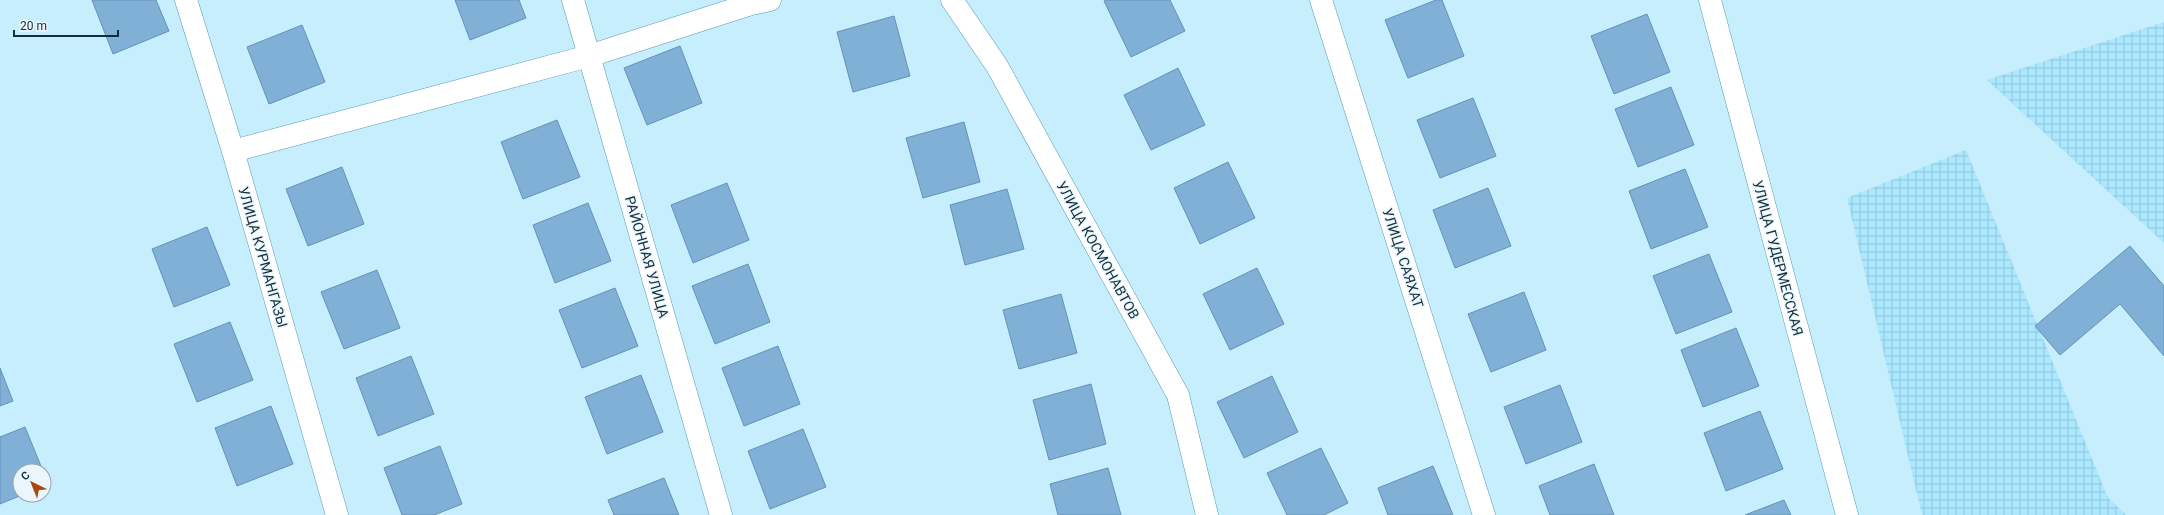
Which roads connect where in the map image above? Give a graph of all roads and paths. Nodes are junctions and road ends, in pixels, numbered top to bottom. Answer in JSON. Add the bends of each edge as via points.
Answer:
{"nodes":[{"id":1,"x":186,"y":0,"type":"edge"},
{"id":2,"x":573,"y":0,"type":"edge"},
{"id":3,"x":770,"y":0,"type":"edge"},
{"id":4,"x":952,"y":0,"type":"edge"},
{"id":5,"x":1321,"y":0,"type":"edge"},
{"id":6,"x":1710,"y":0,"type":"edge"},
{"id":7,"x":589,"y":56,"type":"junction"},
{"id":8,"x":233,"y":151,"type":"junction"},
{"id":9,"x":337,"y":515,"type":"edge"},
{"id":10,"x":721,"y":515,"type":"edge"},
{"id":11,"x":1207,"y":515,"type":"edge"},
{"id":12,"x":1484,"y":515,"type":"edge"},
{"id":13,"x":1847,"y":515,"type":"edge"}],
"edges":[{"from":1,"to":8,"type":"street","name":"УЛИЦА КУРМАНГАЗЫ"},
{"from":2,"to":7,"type":"street","name":"РАЙОННАЯ УЛИЦА"},
{"from":3,"to":7,"type":"street"},
{"from":4,"to":11,"type":"street","name":"УЛИЦА КОСМОНАВТОВ","via":[[997,66],[1178,395]]},
{"from":5,"to":12,"type":"street","name":"УЛИЦА САЯХАТ"},
{"from":6,"to":13,"type":"street","name":"УЛИЦА ГУДЕРМЕССКАЯ"},
{"from":7,"to":8,"type":"street"},
{"from":7,"to":10,"type":"street","name":"РАЙОННАЯ УЛИЦА"},
{"from":8,"to":9,"type":"street","name":"УЛИЦА КУРМАНГАЗЫ"}]}
